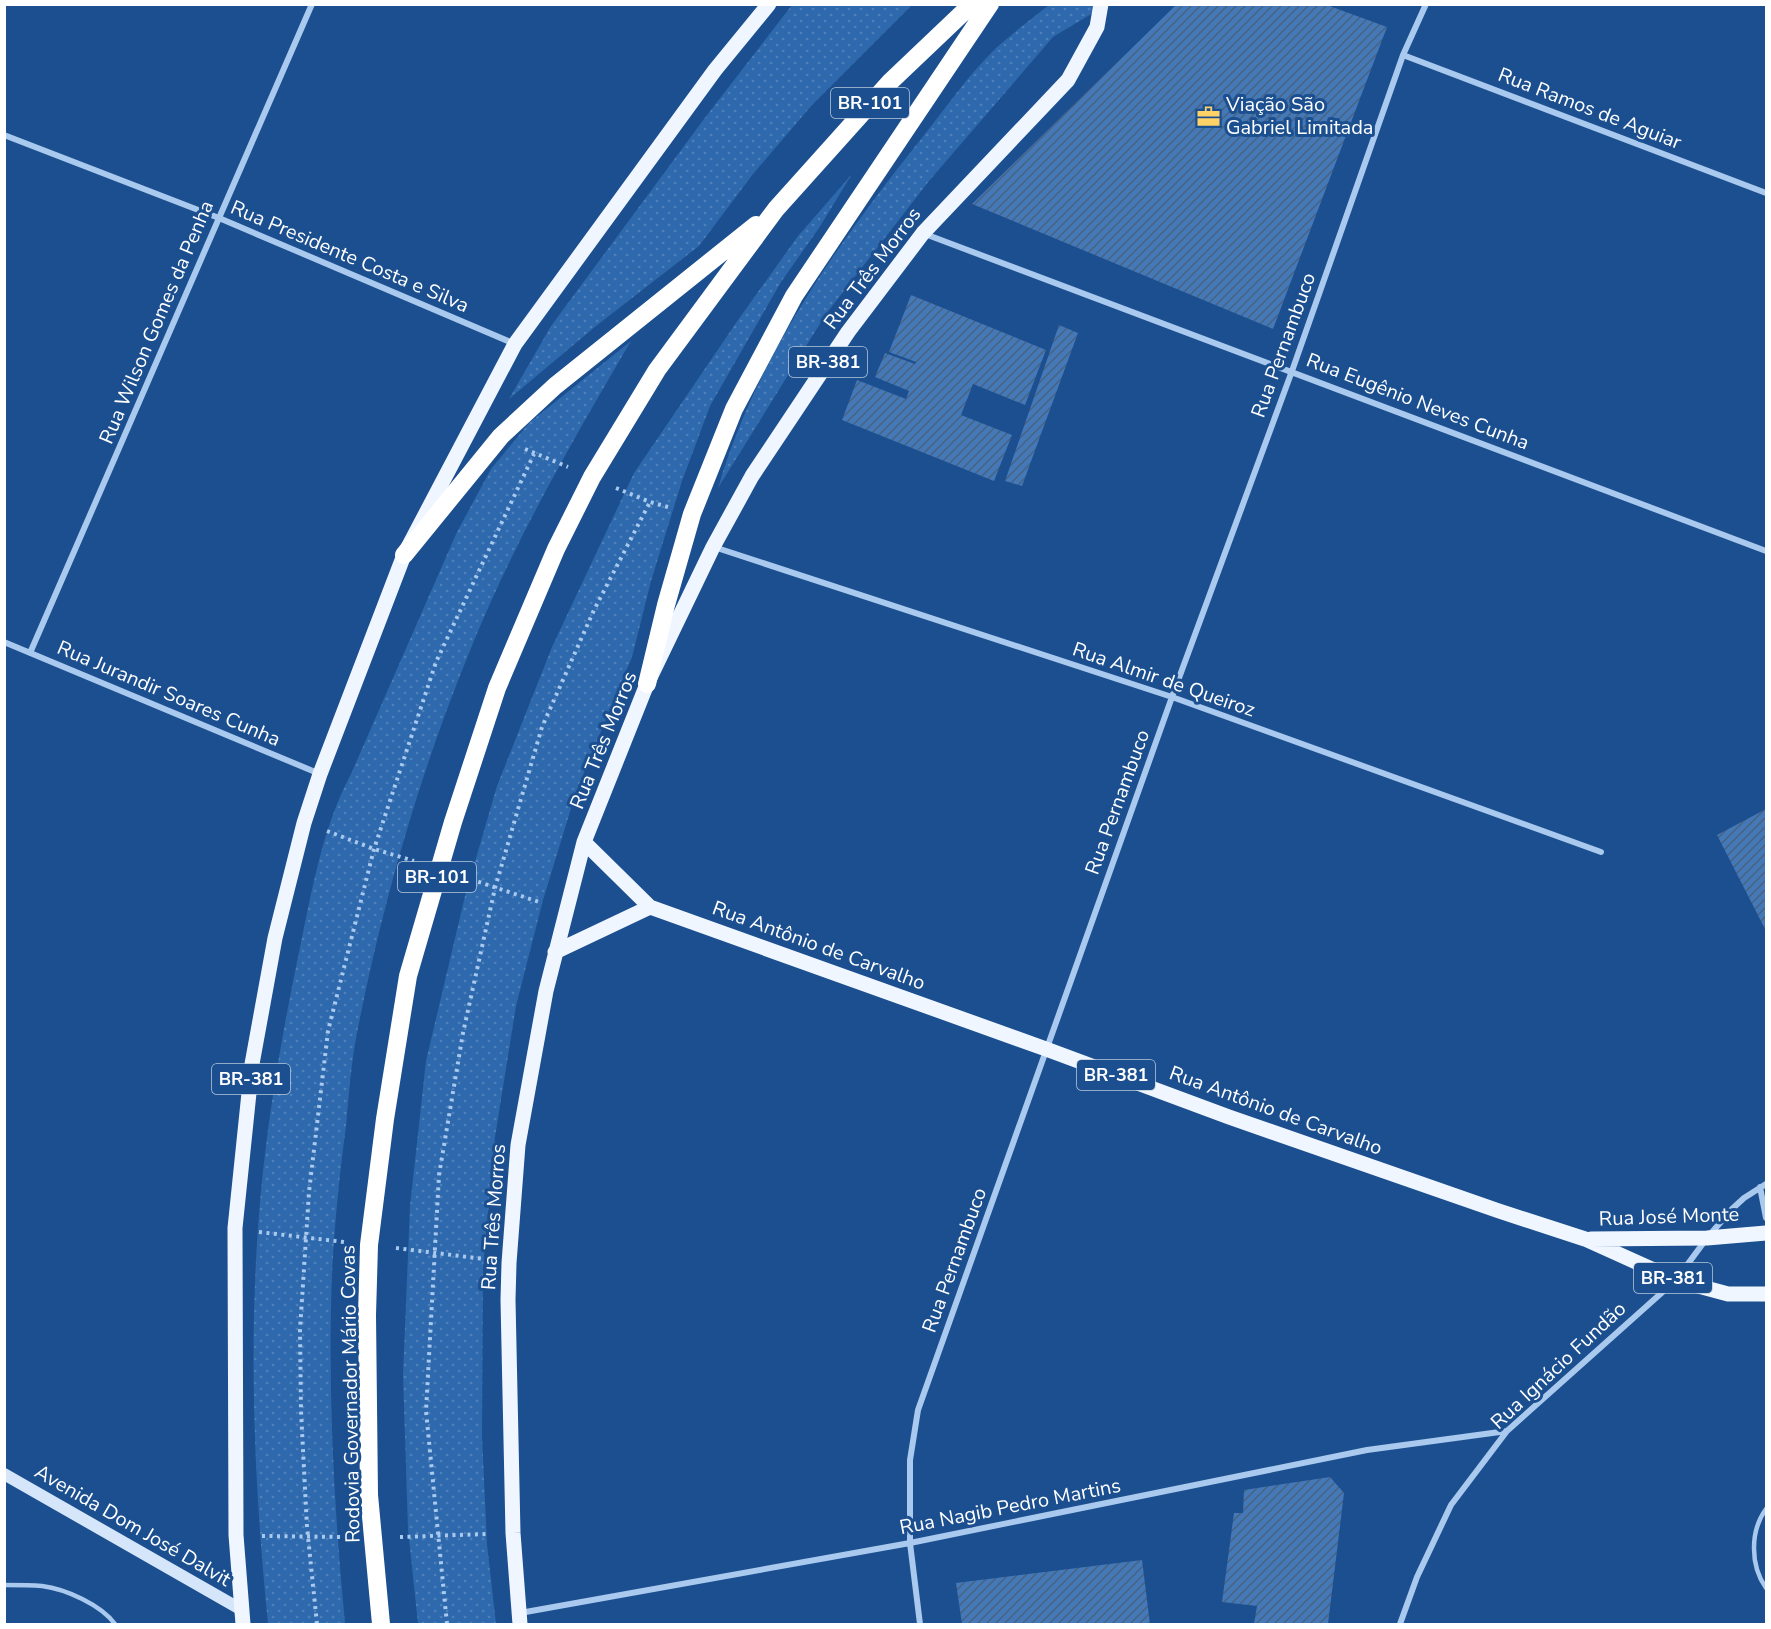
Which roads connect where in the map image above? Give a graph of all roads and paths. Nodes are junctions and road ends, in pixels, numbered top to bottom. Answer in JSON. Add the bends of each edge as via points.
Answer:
{"nodes":[{"id":1,"x":312,"y":4,"type":"edge"},
{"id":2,"x":769,"y":4,"type":"edge"},
{"id":3,"x":972,"y":4,"type":"edge"},
{"id":4,"x":990,"y":4,"type":"edge"},
{"id":5,"x":1101,"y":4,"type":"edge"},
{"id":6,"x":1426,"y":4,"type":"edge"},
{"id":7,"x":1402,"y":55,"type":"junction"},
{"id":8,"x":4,"y":135,"type":"edge"},
{"id":9,"x":1767,"y":193,"type":"edge"},
{"id":10,"x":776,"y":209,"type":"junction"},
{"id":11,"x":219,"y":218,"type":"junction"},
{"id":12,"x":923,"y":233,"type":"junction"},
{"id":13,"x":515,"y":344,"type":"junction"},
{"id":14,"x":1292,"y":371,"type":"junction"},
{"id":15,"x":534,"y":454,"type":"dead end"},
{"id":16,"x":650,"y":502,"type":"dead end"},
{"id":17,"x":713,"y":547,"type":"junction"},
{"id":18,"x":1767,"y":551,"type":"edge"},
{"id":19,"x":404,"y":555,"type":"junction"},
{"id":20,"x":4,"y":642,"type":"edge"},
{"id":21,"x":30,"y":653,"type":"junction"},
{"id":22,"x":647,"y":684,"type":"junction"},
{"id":23,"x":1172,"y":697,"type":"junction"},
{"id":24,"x":320,"y":774,"type":"junction"},
{"id":25,"x":584,"y":842,"type":"junction"},
{"id":26,"x":1601,"y":852,"type":"dead end"},
{"id":27,"x":650,"y":907,"type":"junction"},
{"id":28,"x":555,"y":952,"type":"junction"},
{"id":29,"x":1046,"y":1049,"type":"junction"},
{"id":30,"x":1763,"y":1185,"type":"edge"},
{"id":31,"x":1767,"y":1218,"type":"edge"},
{"id":32,"x":1767,"y":1233,"type":"edge"},
{"id":33,"x":1707,"y":1238,"type":"junction"},
{"id":34,"x":1585,"y":1239,"type":"junction"},
{"id":35,"x":1676,"y":1280,"type":"junction"},
{"id":36,"x":1767,"y":1294,"type":"edge"},
{"id":37,"x":1507,"y":1431,"type":"junction"},
{"id":38,"x":4,"y":1474,"type":"edge"},
{"id":39,"x":1767,"y":1509,"type":"edge"},
{"id":40,"x":910,"y":1543,"type":"junction"},
{"id":41,"x":4,"y":1585,"type":"edge"},
{"id":42,"x":1767,"y":1588,"type":"edge"},
{"id":43,"x":242,"y":1617,"type":"edge"},
{"id":44,"x":519,"y":1619,"type":"edge"},
{"id":45,"x":115,"y":1624,"type":"edge"},
{"id":46,"x":317,"y":1624,"type":"edge"},
{"id":47,"x":381,"y":1624,"type":"edge"},
{"id":48,"x":447,"y":1624,"type":"edge"},
{"id":49,"x":920,"y":1624,"type":"edge"},
{"id":50,"x":1400,"y":1624,"type":"edge"}],
"edges":[{"from":1,"to":11,"type":"street","name":"Rua Wilson Gomes da Penha"},
{"from":2,"to":13,"type":"main road","number":"BR-381"},
{"from":3,"to":10,"type":"highway","name":"Rodovia Governador Mário Covas","number":"BR-101","via":[[890,82]]},
{"from":4,"to":22,"type":"highway","via":[[794,297],[734,409],[692,514]]},
{"from":5,"to":12,"type":"main road","name":"Rua Três Morros","number":"BR-381","via":[[1097,27],[1068,80]]},
{"from":6,"to":7,"type":"street","name":"Rua Pernambuco"},
{"from":7,"to":9,"type":"street","name":"Rua Ramos de Aguiar"},
{"from":7,"to":14,"type":"street","name":"Rua Pernambuco"},
{"from":8,"to":11,"type":"street","name":"Rua Presidente Costa e Silva"},
{"from":10,"to":19,"type":"highway","via":[[555,386],[508,429]]},
{"from":10,"to":47,"type":"highway","name":"Rodovia Governador Mário Covas","number":"BR-101","via":[[657,370],[592,477],[556,549],[497,688],[408,976],[369,1245],[369,1495]]},
{"from":11,"to":13,"type":"street","name":"Rua Presidente Costa e Silva"},
{"from":11,"to":21,"type":"street","name":"Rua Wilson Gomes da Penha"},
{"from":12,"to":14,"type":"street","name":"Rua Eugênio Neves Cunha"},
{"from":12,"to":17,"type":"main road","name":"Rua Três Morros","number":"BR-381","via":[[842,341],[752,476]]},
{"from":13,"to":19,"type":"main road","number":"BR-381"},
{"from":14,"to":18,"type":"street","name":"Rua Eugênio Neves Cunha"},
{"from":14,"to":23,"type":"street","name":"Rua Pernambuco"},
{"from":15,"to":46,"type":"path","via":[[436,662],[374,849],[328,1031],[309,1192],[300,1330],[301,1423]]},
{"from":16,"to":48,"type":"path","via":[[594,610],[543,727],[495,888],[464,1033],[439,1175],[426,1411]]},
{"from":17,"to":22,"type":"main road","name":"Rua Três Morros","number":"BR-381"},
{"from":17,"to":23,"type":"street","name":"Rua Almir de Queiroz"},
{"from":19,"to":24,"type":"main road","number":"BR-381"},
{"from":20,"to":21,"type":"street","name":"Rua Jurandir Soares Cunha"},
{"from":21,"to":24,"type":"street","name":"Rua Jurandir Soares Cunha"},
{"from":22,"to":25,"type":"main road","name":"Rua Três Morros","number":"BR-381"},
{"from":23,"to":26,"type":"street","name":"Rua Almir de Queiroz"},
{"from":23,"to":29,"type":"street","name":"Rua Pernambuco"},
{"from":24,"to":43,"type":"main road","number":"BR-381","via":[[275,938],[252,1064],[234,1228],[236,1535]]},
{"from":25,"to":27,"type":"main road","name":"Rua Antônio de Carvalho","number":"BR-381"},
{"from":25,"to":28,"type":"main road","name":"Rua Três Morros","number":"BR-381"},
{"from":27,"to":28,"type":"main road"},
{"from":27,"to":29,"type":"main road","name":"Rua Antônio de Carvalho","number":"BR-381"},
{"from":28,"to":44,"type":"main road","name":"Rua Três Morros","number":"BR-381","via":[[518,1145],[509,1263],[513,1533]]},
{"from":29,"to":34,"type":"main road","name":"Rua Antônio de Carvalho","number":"BR-381","via":[[1229,1117]]},
{"from":29,"to":40,"type":"street","name":"Rua Pernambuco","via":[[918,1410],[910,1460]]},
{"from":30,"to":31,"type":"street"},
{"from":30,"to":33,"type":"street","name":"Rua Ignácio Fundão","via":[[1732,1209]]},
{"from":32,"to":33,"type":"main road","name":"Rua José Monte","number":"BR-381"},
{"from":33,"to":34,"type":"main road","name":"Rua José Monte","number":"BR-381"},
{"from":33,"to":35,"type":"street","name":"Rua Ignácio Fundão"},
{"from":34,"to":35,"type":"main road","name":"Rua José Monte","number":"BR-381"},
{"from":35,"to":36,"type":"main road","name":"Rua José Monte","number":"BR-381","via":[[1728,1294]]},
{"from":35,"to":37,"type":"street","name":"Rua Ignácio Fundão"},
{"from":37,"to":40,"type":"street","name":"Rua Nagib Pedro Martins","via":[[1367,1450]]},
{"from":37,"to":50,"type":"street","name":"Rua Ignácio Fundão","via":[[1452,1505],[1417,1577]]},
{"from":38,"to":43,"type":"street","name":"Avenida Dom José Dalvit"},
{"from":39,"to":42,"type":"lane","via":[[1760,1518],[1753,1546],[1760,1579]]},
{"from":40,"to":44,"type":"street","name":"Rua Nagib Pedro Martins"},
{"from":40,"to":49,"type":"street","name":"Rua Pernambuco"},
{"from":41,"to":45,"type":"lane","via":[[44,1586],[87,1600]]}]}
